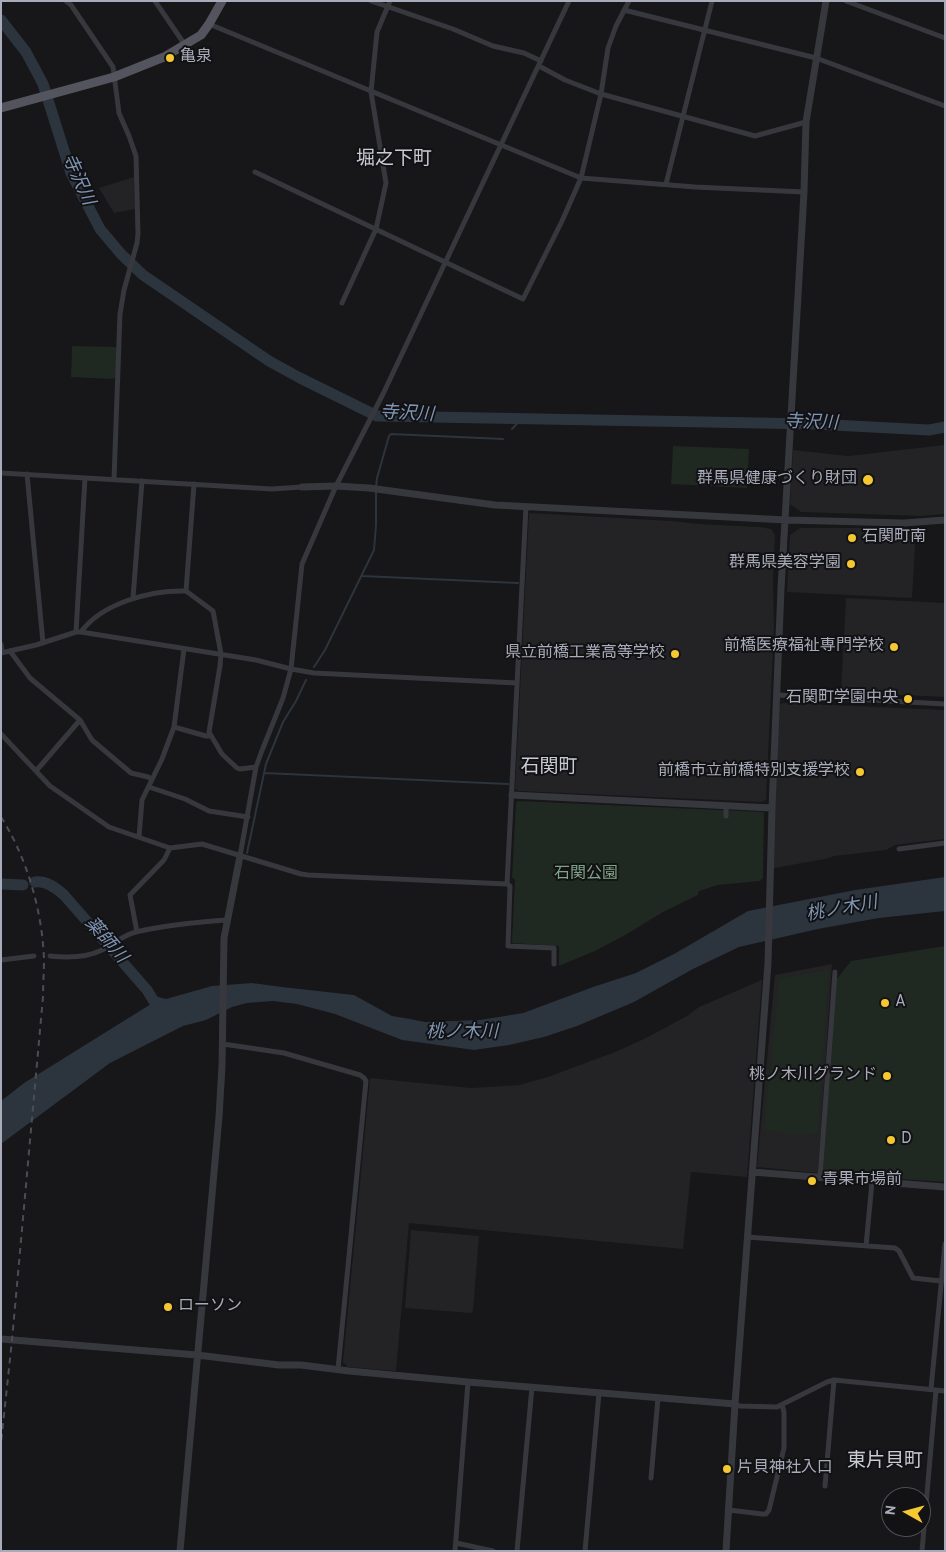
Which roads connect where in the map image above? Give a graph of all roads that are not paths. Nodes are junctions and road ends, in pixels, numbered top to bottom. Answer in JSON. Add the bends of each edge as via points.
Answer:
{"nodes":[{"id":1,"x":66,"y":1,"type":"edge"},
{"id":2,"x":155,"y":1,"type":"edge"},
{"id":3,"x":222,"y":1,"type":"edge"},
{"id":4,"x":371,"y":1,"type":"edge"},
{"id":5,"x":390,"y":1,"type":"edge"},
{"id":6,"x":569,"y":1,"type":"edge"},
{"id":7,"x":629,"y":1,"type":"edge"},
{"id":8,"x":712,"y":1,"type":"edge"},
{"id":9,"x":826,"y":1,"type":"edge"},
{"id":10,"x":846,"y":1,"type":"edge"},
{"id":11,"x":388,"y":8,"type":"junction"},
{"id":12,"x":624,"y":10,"type":"junction"},
{"id":13,"x":209,"y":24,"type":"junction"},
{"id":14,"x":705,"y":30,"type":"junction"},
{"id":15,"x":945,"y":38,"type":"edge"},
{"id":16,"x":185,"y":45,"type":"junction"},
{"id":17,"x":816,"y":58,"type":"junction"},
{"id":18,"x":540,"y":64,"type":"junction"},
{"id":19,"x":114,"y":77,"type":"junction"},
{"id":20,"x":371,"y":92,"type":"junction"},
{"id":21,"x":601,"y":94,"type":"junction"},
{"id":22,"x":945,"y":106,"type":"edge"},
{"id":23,"x":1,"y":108,"type":"edge"},
{"id":24,"x":683,"y":116,"type":"junction"},
{"id":25,"x":806,"y":122,"type":"junction"},
{"id":26,"x":500,"y":146,"type":"junction"},
{"id":27,"x":255,"y":172,"type":"dead end"},
{"id":28,"x":580,"y":178,"type":"junction"},
{"id":29,"x":666,"y":184,"type":"junction"},
{"id":30,"x":804,"y":192,"type":"junction"},
{"id":31,"x":376,"y":229,"type":"junction"},
{"id":32,"x":445,"y":263,"type":"junction"},
{"id":33,"x":342,"y":303,"type":"dead end"},
{"id":34,"x":1,"y":472,"type":"edge"},
{"id":35,"x":27,"y":474,"type":"junction"},
{"id":36,"x":85,"y":478,"type":"junction"},
{"id":37,"x":114,"y":479,"type":"junction"},
{"id":38,"x":142,"y":480,"type":"junction"},
{"id":39,"x":194,"y":484,"type":"junction"},
{"id":40,"x":336,"y":486,"type":"junction"},
{"id":41,"x":302,"y":487,"type":"joint"},
{"id":42,"x":526,"y":506,"type":"junction"},
{"id":43,"x":786,"y":520,"type":"junction"},
{"id":44,"x":945,"y":520,"type":"edge"},
{"id":45,"x":186,"y":591,"type":"junction"},
{"id":46,"x":134,"y":598,"type":"junction"},
{"id":47,"x":78,"y":632,"type":"junction"},
{"id":48,"x":43,"y":643,"type":"junction"},
{"id":49,"x":1,"y":644,"type":"edge"},
{"id":50,"x":184,"y":649,"type":"junction"},
{"id":51,"x":10,"y":651,"type":"junction"},
{"id":52,"x":2,"y":652,"type":"edge"},
{"id":53,"x":220,"y":654,"type":"junction"},
{"id":54,"x":290,"y":669,"type":"junction"},
{"id":55,"x":517,"y":683,"type":"junction"},
{"id":56,"x":777,"y":695,"type":"junction"},
{"id":57,"x":945,"y":704,"type":"edge"},
{"id":58,"x":80,"y":720,"type":"junction"},
{"id":59,"x":174,"y":728,"type":"junction"},
{"id":60,"x":1,"y":734,"type":"edge"},
{"id":61,"x":211,"y":736,"type":"junction"},
{"id":62,"x":256,"y":767,"type":"junction"},
{"id":63,"x":36,"y":771,"type":"junction"},
{"id":64,"x":152,"y":779,"type":"junction"},
{"id":65,"x":148,"y":787,"type":"junction"},
{"id":66,"x":512,"y":795,"type":"junction"},
{"id":67,"x":726,"y":806,"type":"junction"},
{"id":68,"x":772,"y":808,"type":"junction"},
{"id":69,"x":726,"y":816,"type":"dead end"},
{"id":70,"x":248,"y":817,"type":"junction"},
{"id":71,"x":139,"y":837,"type":"junction"},
{"id":72,"x":945,"y":843,"type":"edge"},
{"id":73,"x":170,"y":848,"type":"junction"},
{"id":74,"x":899,"y":849,"type":"dead end"},
{"id":75,"x":240,"y":856,"type":"junction"},
{"id":76,"x":507,"y":884,"type":"junction"},
{"id":77,"x":227,"y":920,"type":"junction"},
{"id":78,"x":137,"y":932,"type":"junction"},
{"id":79,"x":34,"y":956,"type":"dead end"},
{"id":80,"x":50,"y":956,"type":"dead end"},
{"id":81,"x":1,"y":960,"type":"edge"},
{"id":82,"x":554,"y":964,"type":"dead end"},
{"id":83,"x":836,"y":972,"type":"dead end"},
{"id":84,"x":223,"y":1040,"type":"junction"},
{"id":85,"x":752,"y":1172,"type":"junction"},
{"id":86,"x":820,"y":1178,"type":"junction"},
{"id":87,"x":872,"y":1182,"type":"junction"},
{"id":88,"x":945,"y":1187,"type":"edge"},
{"id":89,"x":747,"y":1237,"type":"junction"},
{"id":90,"x":945,"y":1244,"type":"edge"},
{"id":91,"x":866,"y":1246,"type":"junction"},
{"id":92,"x":941,"y":1281,"type":"junction"},
{"id":93,"x":1,"y":1339,"type":"edge"},
{"id":94,"x":197,"y":1355,"type":"junction"},
{"id":95,"x":338,"y":1369,"type":"junction"},
{"id":96,"x":834,"y":1380,"type":"junction"},
{"id":97,"x":468,"y":1382,"type":"junction"},
{"id":98,"x":532,"y":1387,"type":"junction"},
{"id":99,"x":934,"y":1390,"type":"junction"},
{"id":100,"x":945,"y":1391,"type":"edge"},
{"id":101,"x":599,"y":1393,"type":"junction"},
{"id":102,"x":658,"y":1398,"type":"junction"},
{"id":103,"x":735,"y":1404,"type":"junction"},
{"id":104,"x":782,"y":1405,"type":"junction"},
{"id":105,"x":651,"y":1478,"type":"dead end"},
{"id":106,"x":825,"y":1486,"type":"dead end"},
{"id":107,"x":729,"y":1510,"type":"junction"},
{"id":108,"x":456,"y":1543,"type":"junction"},
{"id":109,"x":180,"y":1551,"type":"edge"},
{"id":110,"x":455,"y":1551,"type":"edge"},
{"id":111,"x":493,"y":1551,"type":"edge"},
{"id":112,"x":517,"y":1551,"type":"edge"},
{"id":113,"x":585,"y":1551,"type":"edge"},
{"id":114,"x":726,"y":1551,"type":"edge"},
{"id":115,"x":922,"y":1551,"type":"edge"}],
"edges":[{"from":1,"to":19,"type":"street","via":[[113,67]]},
{"from":2,"to":16,"type":"street"},
{"from":3,"to":13,"type":"main road"},
{"from":4,"to":11,"type":"street"},
{"from":5,"to":11,"type":"street"},
{"from":6,"to":18,"type":"street"},
{"from":7,"to":12,"type":"street"},
{"from":8,"to":14,"type":"street"},
{"from":9,"to":17,"type":"street"},
{"from":10,"to":15,"type":"street"},
{"from":11,"to":18,"type":"street","via":[[494,46],[524,53]]},
{"from":11,"to":20,"type":"street","via":[[377,32]]},
{"from":12,"to":14,"type":"street"},
{"from":12,"to":21,"type":"street","via":[[608,48]]},
{"from":13,"to":16,"type":"main road","via":[[201,35]]},
{"from":13,"to":20,"type":"street"},
{"from":14,"to":17,"type":"street"},
{"from":14,"to":24,"type":"street"},
{"from":16,"to":19,"type":"main road"},
{"from":17,"to":22,"type":"street"},
{"from":17,"to":25,"type":"street"},
{"from":18,"to":21,"type":"street","via":[[565,80]]},
{"from":18,"to":26,"type":"street"},
{"from":19,"to":23,"type":"main road"},
{"from":19,"to":37,"type":"street","via":[[119,113],[136,156],[138,223],[137,243],[120,314]]},
{"from":20,"to":26,"type":"street"},
{"from":20,"to":31,"type":"street","via":[[386,183]]},
{"from":21,"to":24,"type":"street"},
{"from":21,"to":28,"type":"street"},
{"from":24,"to":25,"type":"street","via":[[755,136]]},
{"from":24,"to":29,"type":"street"},
{"from":25,"to":30,"type":"street"},
{"from":26,"to":28,"type":"street"},
{"from":26,"to":32,"type":"street"},
{"from":27,"to":31,"type":"street"},
{"from":28,"to":29,"type":"street"},
{"from":28,"to":32,"type":"street","via":[[523,299]]},
{"from":29,"to":30,"type":"street"},
{"from":30,"to":43,"type":"street"},
{"from":31,"to":32,"type":"street"},
{"from":31,"to":33,"type":"street"},
{"from":32,"to":40,"type":"street"},
{"from":34,"to":35,"type":"street"},
{"from":35,"to":36,"type":"street"},
{"from":35,"to":48,"type":"street"},
{"from":36,"to":37,"type":"street"},
{"from":36,"to":47,"type":"street"},
{"from":37,"to":38,"type":"street"},
{"from":38,"to":39,"type":"street"},
{"from":38,"to":46,"type":"street"},
{"from":39,"to":41,"type":"street","via":[[272,489]]},
{"from":39,"to":45,"type":"street"},
{"from":40,"to":41,"type":"street"},
{"from":40,"to":42,"type":"street"},
{"from":40,"to":54,"type":"street","via":[[302,564]]},
{"from":42,"to":43,"type":"street"},
{"from":42,"to":55,"type":"street"},
{"from":43,"to":44,"type":"street"},
{"from":43,"to":56,"type":"street"},
{"from":45,"to":46,"type":"street"},
{"from":45,"to":53,"type":"street","via":[[213,611]]},
{"from":46,"to":47,"type":"street","via":[[103,612]]},
{"from":47,"to":48,"type":"street"},
{"from":47,"to":50,"type":"street"},
{"from":48,"to":51,"type":"street"},
{"from":49,"to":52,"type":"street"},
{"from":50,"to":53,"type":"street"},
{"from":50,"to":59,"type":"street"},
{"from":51,"to":52,"type":"street"},
{"from":51,"to":58,"type":"street","via":[[30,678]]},
{"from":53,"to":54,"type":"street"},
{"from":53,"to":61,"type":"street"},
{"from":54,"to":55,"type":"street","via":[[314,673]]},
{"from":54,"to":62,"type":"street","via":[[283,698]]},
{"from":55,"to":66,"type":"street"},
{"from":56,"to":57,"type":"street"},
{"from":56,"to":68,"type":"street"},
{"from":58,"to":63,"type":"street"},
{"from":58,"to":64,"type":"street","via":[[92,740],[131,773]]},
{"from":59,"to":61,"type":"street"},
{"from":59,"to":64,"type":"street"},
{"from":60,"to":63,"type":"street"},
{"from":61,"to":62,"type":"street","via":[[222,754],[237,768]]},
{"from":62,"to":70,"type":"street"},
{"from":63,"to":71,"type":"street","via":[[50,786],[109,828]]},
{"from":64,"to":65,"type":"street"},
{"from":65,"to":70,"type":"street","via":[[209,811]]},
{"from":65,"to":71,"type":"street","via":[[142,800]]},
{"from":66,"to":67,"type":"street"},
{"from":66,"to":76,"type":"street"},
{"from":67,"to":68,"type":"street"},
{"from":67,"to":69,"type":"street"},
{"from":68,"to":85,"type":"street","via":[[768,956]]},
{"from":70,"to":75,"type":"street"},
{"from":71,"to":73,"type":"street"},
{"from":72,"to":74,"type":"street"},
{"from":73,"to":75,"type":"street","via":[[202,844]]},
{"from":73,"to":78,"type":"street","via":[[164,860],[130,894]]},
{"from":75,"to":76,"type":"street","via":[[308,875]]},
{"from":75,"to":77,"type":"street"},
{"from":76,"to":82,"type":"street","via":[[510,886],[508,946],[554,948]]},
{"from":77,"to":78,"type":"street"},
{"from":77,"to":84,"type":"street","via":[[223,964]]},
{"from":78,"to":80,"type":"street","via":[[86,956]]},
{"from":79,"to":81,"type":"street"},
{"from":83,"to":86,"type":"street"},
{"from":84,"to":94,"type":"street"},
{"from":84,"to":95,"type":"street","via":[[284,1053],[360,1075],[366,1081]]},
{"from":85,"to":86,"type":"street"},
{"from":85,"to":89,"type":"street"},
{"from":86,"to":87,"type":"street"},
{"from":87,"to":88,"type":"street"},
{"from":87,"to":91,"type":"street"},
{"from":89,"to":91,"type":"street"},
{"from":89,"to":103,"type":"street"},
{"from":90,"to":92,"type":"street"},
{"from":91,"to":92,"type":"street","via":[[897,1249],[912,1278]]},
{"from":92,"to":99,"type":"street"},
{"from":93,"to":94,"type":"street"},
{"from":94,"to":95,"type":"street"},
{"from":94,"to":109,"type":"street"},
{"from":95,"to":97,"type":"street"},
{"from":96,"to":99,"type":"street"},
{"from":96,"to":104,"type":"street"},
{"from":96,"to":106,"type":"street"},
{"from":97,"to":98,"type":"street"},
{"from":97,"to":108,"type":"street"},
{"from":98,"to":101,"type":"street"},
{"from":98,"to":112,"type":"street"},
{"from":99,"to":100,"type":"street"},
{"from":99,"to":115,"type":"street"},
{"from":101,"to":102,"type":"street"},
{"from":101,"to":113,"type":"street"},
{"from":102,"to":103,"type":"street"},
{"from":102,"to":105,"type":"street"},
{"from":103,"to":104,"type":"street","via":[[772,1408]]},
{"from":103,"to":107,"type":"street"},
{"from":104,"to":107,"type":"street","via":[[784,1448],[768,1513]]},
{"from":107,"to":114,"type":"street"},
{"from":108,"to":110,"type":"street"},
{"from":108,"to":111,"type":"street"}]}
